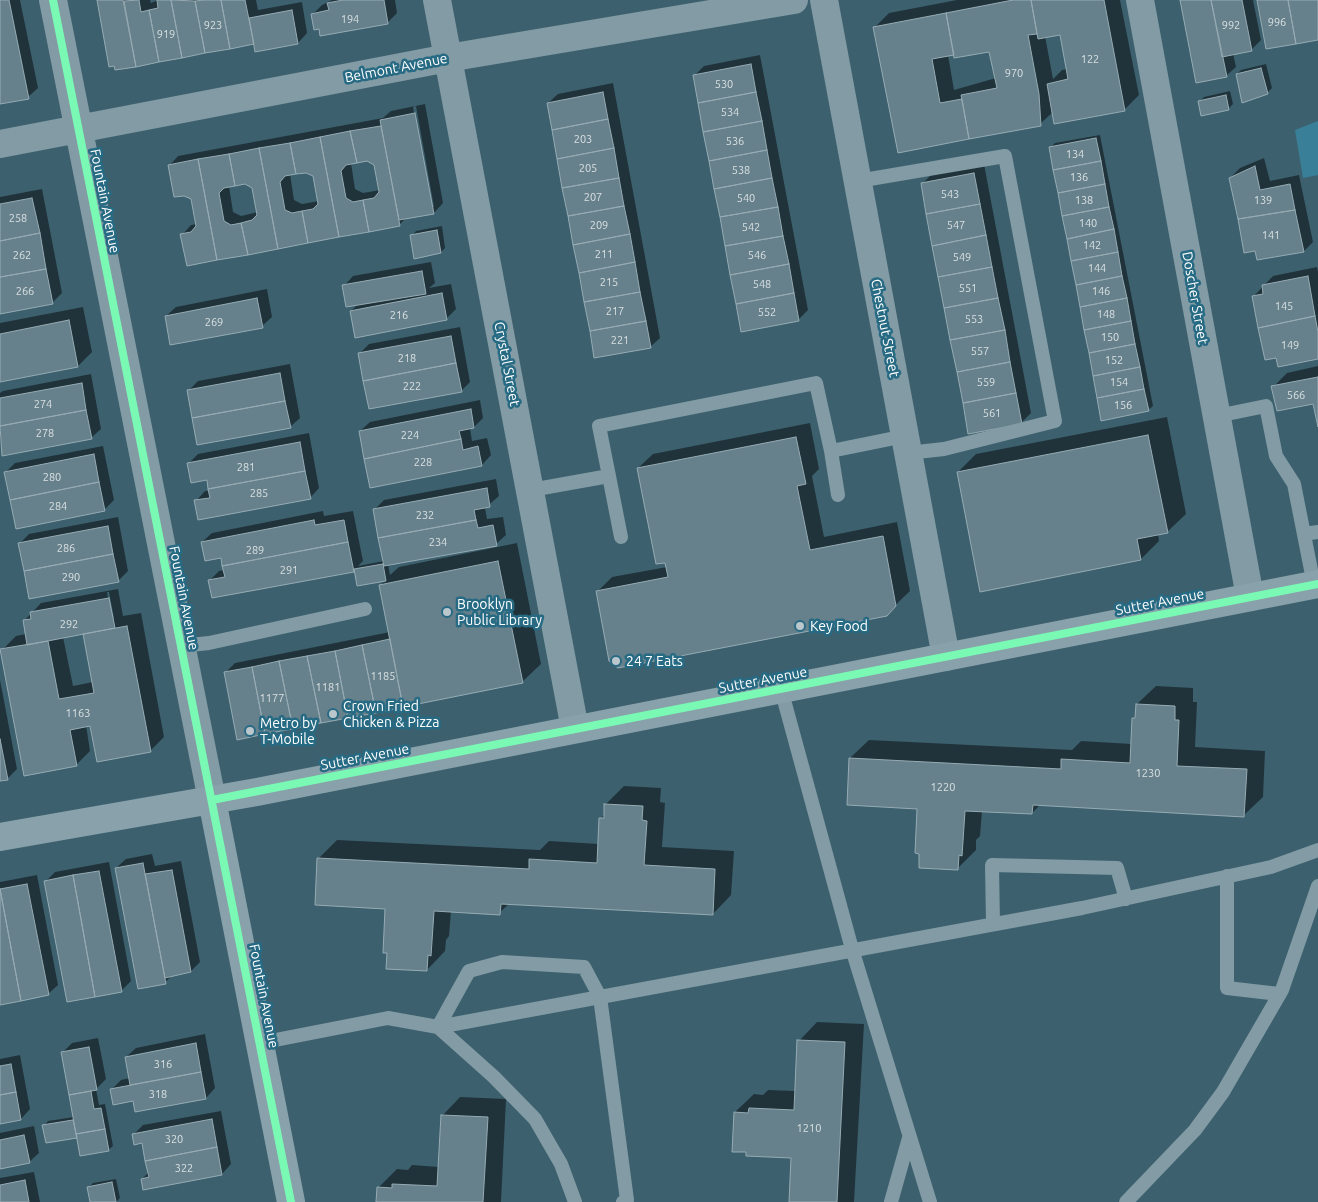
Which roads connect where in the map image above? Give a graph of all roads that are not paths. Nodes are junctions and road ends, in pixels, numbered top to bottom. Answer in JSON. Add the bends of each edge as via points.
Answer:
{"nodes":[{"id":1,"x":53,"y":0,"type":"edge"},
{"id":2,"x":437,"y":0,"type":"edge"},
{"id":3,"x":794,"y":0,"type":"edge"},
{"id":4,"x":824,"y":0,"type":"edge"},
{"id":5,"x":1140,"y":0,"type":"edge"},
{"id":6,"x":448,"y":58,"type":"junction"},
{"id":7,"x":77,"y":129,"type":"junction"},
{"id":8,"x":0,"y":144,"type":"edge"},
{"id":9,"x":858,"y":181,"type":"junction"},
{"id":10,"x":1216,"y":416,"type":"junction"},
{"id":11,"x":907,"y":444,"type":"junction"},
{"id":12,"x":830,"y":451,"type":"junction"},
{"id":13,"x":609,"y":476,"type":"junction"},
{"id":14,"x":531,"y":490,"type":"junction"},
{"id":15,"x":838,"y":495,"type":"dead end"},
{"id":16,"x":1311,"y":533,"type":"edge"},
{"id":17,"x":621,"y":537,"type":"dead end"},
{"id":18,"x":1316,"y":584,"type":"edge"},
{"id":19,"x":1250,"y":597,"type":"junction"},
{"id":20,"x":365,"y":609,"type":"dead end"},
{"id":21,"x":181,"y":646,"type":"junction"},
{"id":22,"x":946,"y":657,"type":"junction"},
{"id":23,"x":781,"y":689,"type":"junction"},
{"id":24,"x":575,"y":729,"type":"junction"},
{"id":25,"x":212,"y":800,"type":"junction"},
{"id":26,"x":0,"y":837,"type":"edge"},
{"id":27,"x":1318,"y":850,"type":"edge"},
{"id":28,"x":1228,"y":876,"type":"junction"},
{"id":29,"x":1318,"y":886,"type":"edge"},
{"id":30,"x":1126,"y":899,"type":"junction"},
{"id":31,"x":993,"y":924,"type":"junction"},
{"id":32,"x":852,"y":949,"type":"junction"},
{"id":33,"x":1279,"y":994,"type":"junction"},
{"id":34,"x":600,"y":997,"type":"junction"},
{"id":35,"x":438,"y":1027,"type":"junction"},
{"id":36,"x":260,"y":1043,"type":"junction"},
{"id":37,"x":910,"y":1137,"type":"junction"},
{"id":38,"x":291,"y":1202,"type":"edge"},
{"id":39,"x":575,"y":1202,"type":"edge"},
{"id":40,"x":623,"y":1202,"type":"edge"},
{"id":41,"x":891,"y":1202,"type":"edge"},
{"id":42,"x":930,"y":1202,"type":"edge"},
{"id":43,"x":1126,"y":1202,"type":"edge"}],
"edges":[{"from":1,"to":7,"type":"street","name":"Fountain Avenue"},
{"from":2,"to":6,"type":"street","name":"Crystal Street"},
{"from":3,"to":6,"type":"street","name":"Belmont Avenue"},
{"from":4,"to":9,"type":"street","name":"Chestnut Street"},
{"from":5,"to":10,"type":"street","name":"Doscher Street"},
{"from":6,"to":7,"type":"street","name":"Belmont Avenue"},
{"from":6,"to":14,"type":"street","name":"Crystal Street"},
{"from":7,"to":8,"type":"street","name":"Belmont Avenue"},
{"from":7,"to":21,"type":"street","name":"Fountain Avenue"},
{"from":9,"to":11,"type":"street","name":"Chestnut Street"},
{"from":9,"to":11,"type":"lane","via":[[1005,156],[1056,421],[944,448]]},
{"from":10,"to":16,"type":"lane","via":[[1271,405],[1276,456],[1294,484]]},
{"from":10,"to":19,"type":"street","name":"Doscher Street"},
{"from":11,"to":12,"type":"lane"},
{"from":11,"to":22,"type":"street","name":"Chestnut Street"},
{"from":12,"to":13,"type":"lane","via":[[816,383],[599,426]]},
{"from":12,"to":15,"type":"lane"},
{"from":13,"to":14,"type":"lane"},
{"from":13,"to":17,"type":"lane"},
{"from":14,"to":24,"type":"street","name":"Crystal Street"},
{"from":16,"to":18,"type":"lane"},
{"from":18,"to":19,"type":"street","name":"Sutter Avenue"},
{"from":19,"to":22,"type":"street","name":"Sutter Avenue"},
{"from":20,"to":21,"type":"lane","via":[[209,643]]},
{"from":21,"to":25,"type":"street","name":"Fountain Avenue"},
{"from":22,"to":23,"type":"street","name":"Sutter Avenue"},
{"from":23,"to":24,"type":"street","name":"Sutter Avenue"},
{"from":23,"to":32,"type":"lane"},
{"from":24,"to":25,"type":"street","name":"Sutter Avenue"},
{"from":25,"to":26,"type":"street","name":"Sutter Avenue"},
{"from":25,"to":36,"type":"street","name":"Fountain Avenue"},
{"from":27,"to":28,"type":"lane","via":[[1271,867]]},
{"from":28,"to":30,"type":"lane"},
{"from":28,"to":33,"type":"lane","via":[[1228,988]]},
{"from":29,"to":33,"type":"lane"},
{"from":30,"to":31,"type":"lane"},
{"from":30,"to":31,"type":"lane","via":[[1117,868],[992,865]]},
{"from":31,"to":32,"type":"lane"},
{"from":32,"to":34,"type":"lane"},
{"from":32,"to":37,"type":"lane"},
{"from":33,"to":43,"type":"lane","via":[[1223,1092],[1195,1130]]},
{"from":34,"to":35,"type":"lane"},
{"from":34,"to":35,"type":"lane","via":[[584,967],[502,962],[469,971]]},
{"from":34,"to":40,"type":"lane","via":[[628,1200]]},
{"from":35,"to":36,"type":"lane","via":[[388,1018]]},
{"from":35,"to":39,"type":"lane","via":[[535,1119],[561,1164]]},
{"from":36,"to":38,"type":"street","name":"Fountain Avenue"},
{"from":37,"to":41,"type":"lane"},
{"from":37,"to":42,"type":"lane"}]}
